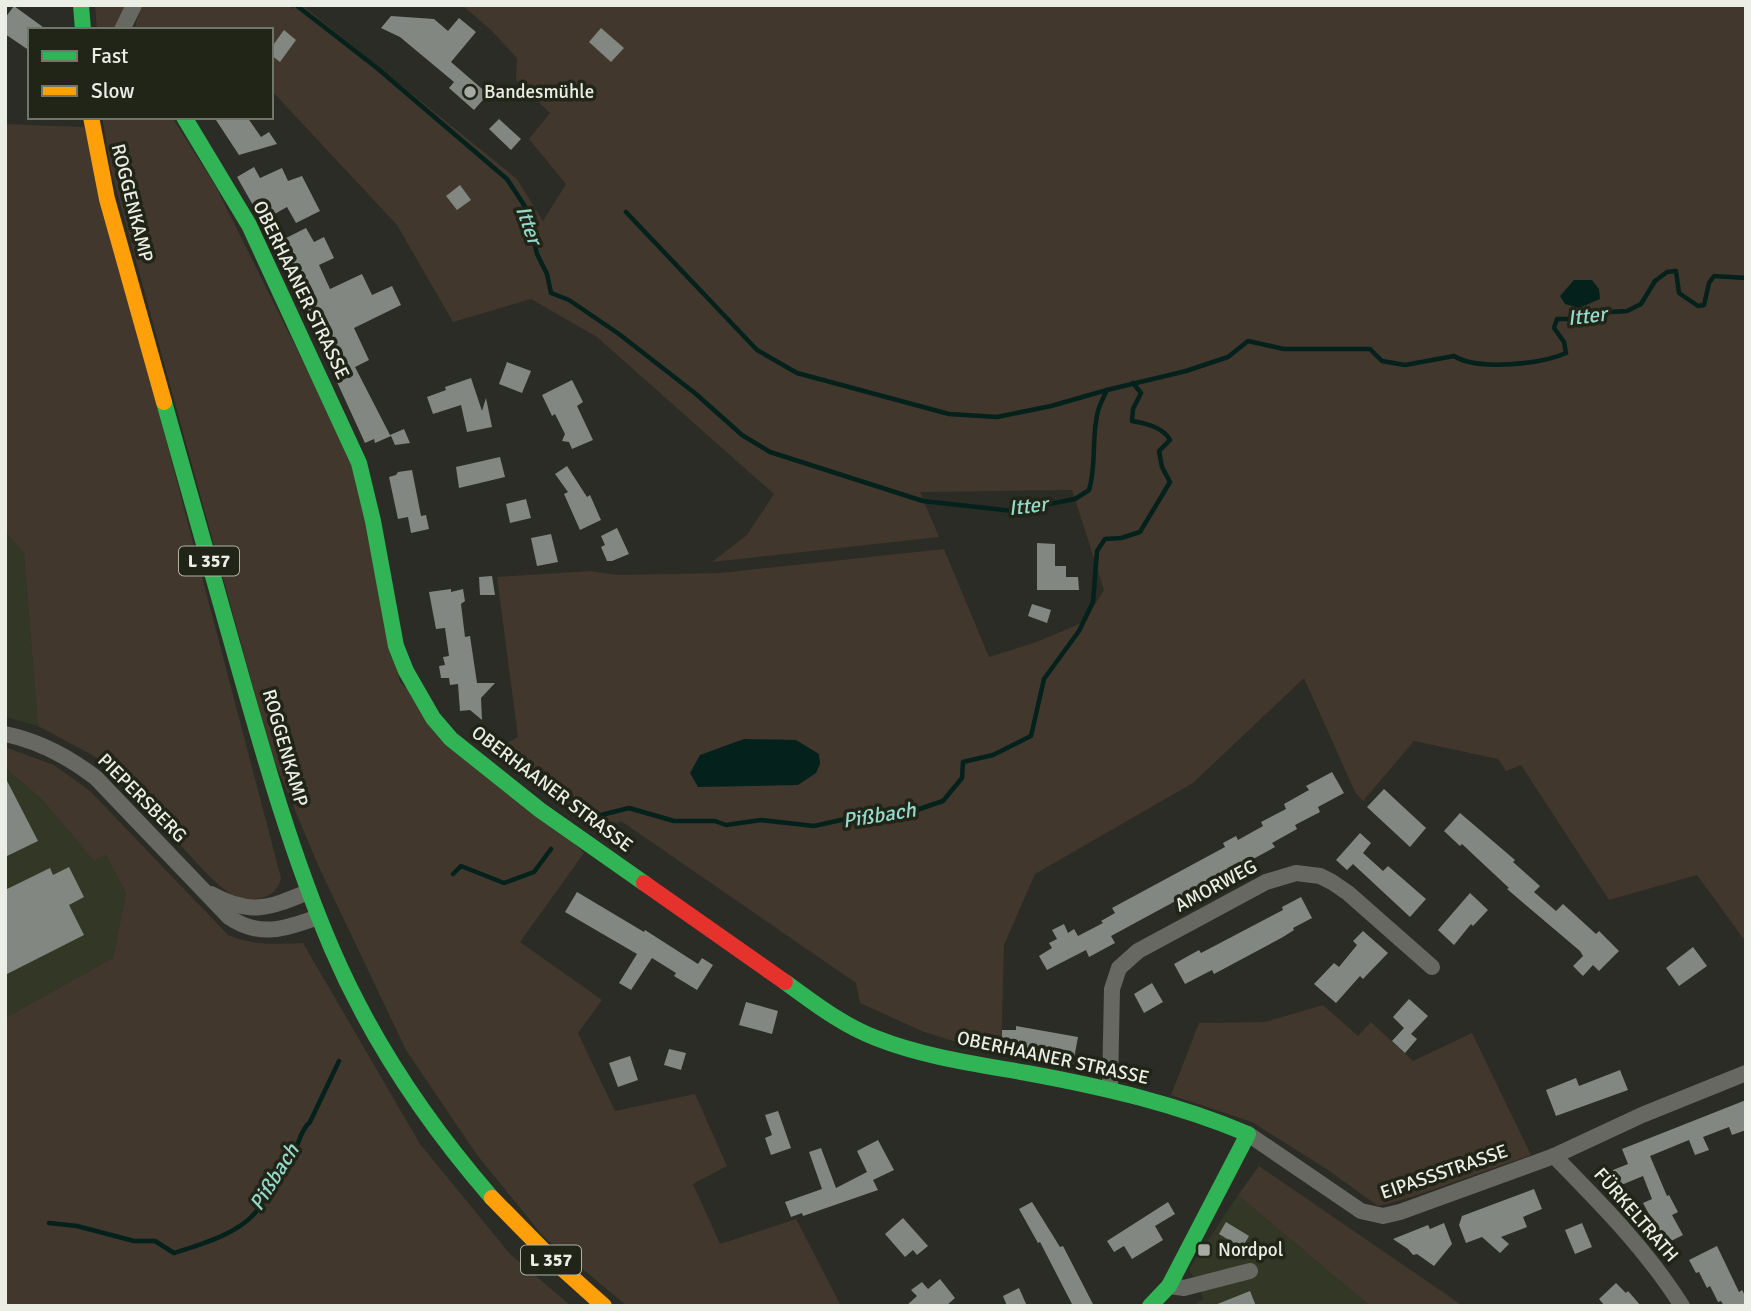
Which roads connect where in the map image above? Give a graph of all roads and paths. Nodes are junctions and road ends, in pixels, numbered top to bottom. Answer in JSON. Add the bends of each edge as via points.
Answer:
{"nodes":[{"id":1,"x":81,"y":5,"type":"edge"},
{"id":2,"x":134,"y":5,"type":"edge"},
{"id":3,"x":83,"y":28,"type":"edge"},
{"id":4,"x":123,"y":28,"type":"edge"},
{"id":5,"x":91,"y":119,"type":"edge"},
{"id":6,"x":185,"y":119,"type":"edge"},
{"id":7,"x":5,"y":734,"type":"edge"},
{"id":8,"x":201,"y":888,"type":"junction"},
{"id":9,"x":308,"y":892,"type":"junction"},
{"id":10,"x":318,"y":916,"type":"junction"},
{"id":11,"x":1432,"y":967,"type":"dead end"},
{"id":12,"x":1746,"y":1073,"type":"edge"},
{"id":13,"x":1110,"y":1088,"type":"junction"},
{"id":14,"x":1248,"y":1134,"type":"junction"},
{"id":15,"x":1554,"y":1156,"type":"junction"},
{"id":16,"x":1250,"y":1270,"type":"dead end"},
{"id":17,"x":1169,"y":1286,"type":"junction"},
{"id":18,"x":604,"y":1306,"type":"edge"},
{"id":19,"x":1150,"y":1306,"type":"edge"},
{"id":20,"x":1682,"y":1306,"type":"edge"}],
"edges":[{"from":1,"to":3,"type":"street"},
{"from":2,"to":4,"type":"street"},
{"from":5,"to":9,"type":"street","name":"ROGGENKAMP","number":"L 357","via":[[124,261],[273,785]]},
{"from":6,"to":13,"type":"street","name":"OBERHAANER STRASSE","via":[[249,225],[359,463],[396,646],[417,693],[451,740],[540,810],[849,1026],[915,1052]]},
{"from":7,"to":8,"type":"street","name":"PIEPERSBERG","via":[[44,747],[96,778]]},
{"from":8,"to":9,"type":"street","name":"PIEPERSBERG","via":[[251,908],[269,908]]},
{"from":8,"to":10,"type":"street","name":"PIEPERSBERG","via":[[229,917],[258,931]]},
{"from":9,"to":10,"type":"street","name":"ROGGENKAMP","number":"L 357"},
{"from":10,"to":18,"type":"street","name":"ROGGENKAMP","number":"L 357","via":[[364,1016],[444,1142],[530,1240]]},
{"from":11,"to":13,"type":"street","name":"AMORWEG","via":[[1332,882],[1296,873],[1266,882],[1138,951],[1119,968],[1112,989]]},
{"from":12,"to":15,"type":"street","name":"EIPASSSTRASSE"},
{"from":13,"to":14,"type":"street","name":"OBERHAANER STRASSE","via":[[1206,1115]]},
{"from":14,"to":15,"type":"street","name":"EIPASSSTRASSE","via":[[1361,1211],[1383,1216]]},
{"from":14,"to":17,"type":"street"},
{"from":15,"to":20,"type":"street","name":"FÜRKELTRATH","via":[[1619,1223]]},
{"from":16,"to":17,"type":"street","via":[[1184,1288]]},
{"from":17,"to":19,"type":"street"}]}
